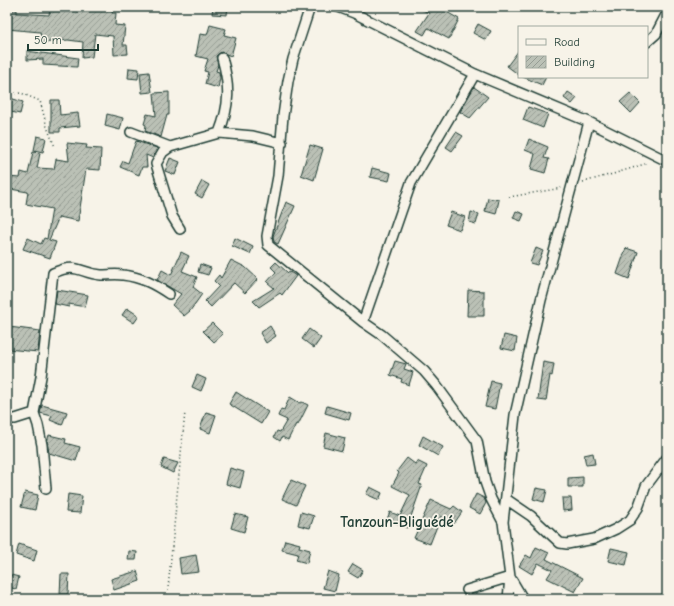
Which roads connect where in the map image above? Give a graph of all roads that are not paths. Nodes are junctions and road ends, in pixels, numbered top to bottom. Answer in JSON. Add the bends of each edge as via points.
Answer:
{"nodes":[{"id":1,"x":310,"y":7,"type":"edge"},
{"id":2,"x":338,"y":7,"type":"edge"},
{"id":3,"x":355,"y":10,"type":"edge"},
{"id":4,"x":667,"y":13,"type":"edge"},
{"id":5,"x":648,"y":41,"type":"edge"},
{"id":6,"x":222,"y":58,"type":"dead end"},
{"id":7,"x":475,"y":74,"type":"junction"},
{"id":8,"x":588,"y":122,"type":"junction"},
{"id":9,"x":131,"y":132,"type":"dead end"},
{"id":10,"x":219,"y":133,"type":"junction"},
{"id":11,"x":282,"y":143,"type":"junction"},
{"id":12,"x":170,"y":147,"type":"junction"},
{"id":13,"x":664,"y":160,"type":"edge"},
{"id":14,"x":180,"y":229,"type":"dead end"},
{"id":15,"x":169,"y":294,"type":"dead end"},
{"id":16,"x":363,"y":322,"type":"junction"},
{"id":17,"x":34,"y":413,"type":"junction"},
{"id":18,"x":7,"y":419,"type":"edge"},
{"id":19,"x":667,"y":458,"type":"edge"},
{"id":20,"x":46,"y":489,"type":"dead end"},
{"id":21,"x":506,"y":499,"type":"junction"},
{"id":22,"x":503,"y":522,"type":"junction"},
{"id":23,"x":510,"y":577,"type":"junction"},
{"id":24,"x":467,"y":590,"type":"dead end"},
{"id":25,"x":508,"y":599,"type":"edge"},
{"id":26,"x":523,"y":599,"type":"edge"}],
"edges":[{"from":1,"to":11,"type":"street","via":[[290,74],[283,116]]},
{"from":2,"to":3,"type":"street"},
{"from":3,"to":7,"type":"street"},
{"from":4,"to":5,"type":"street","via":[[656,34]]},
{"from":6,"to":10,"type":"street","via":[[229,93]]},
{"from":7,"to":8,"type":"street"},
{"from":7,"to":16,"type":"street","via":[[411,183]]},
{"from":8,"to":13,"type":"street"},
{"from":8,"to":21,"type":"street","via":[[541,300],[519,397],[512,435]]},
{"from":9,"to":12,"type":"street"},
{"from":10,"to":11,"type":"street","via":[[253,136]]},
{"from":10,"to":12,"type":"street"},
{"from":11,"to":16,"type":"street","via":[[267,236],[268,246]]},
{"from":12,"to":14,"type":"street","via":[[163,152],[156,164],[172,216]]},
{"from":15,"to":17,"type":"street","via":[[150,282],[125,275],[101,274],[71,267],[53,273]]},
{"from":16,"to":22,"type":"street","via":[[424,372],[471,430],[481,453],[485,482]]},
{"from":17,"to":18,"type":"street"},
{"from":17,"to":20,"type":"street","via":[[42,445]]},
{"from":19,"to":21,"type":"street","via":[[646,486],[638,508],[630,520],[594,539],[560,543]]},
{"from":21,"to":22,"type":"street"},
{"from":22,"to":23,"type":"street"},
{"from":23,"to":24,"type":"street"},
{"from":23,"to":25,"type":"street"},
{"from":23,"to":26,"type":"street"}]}
